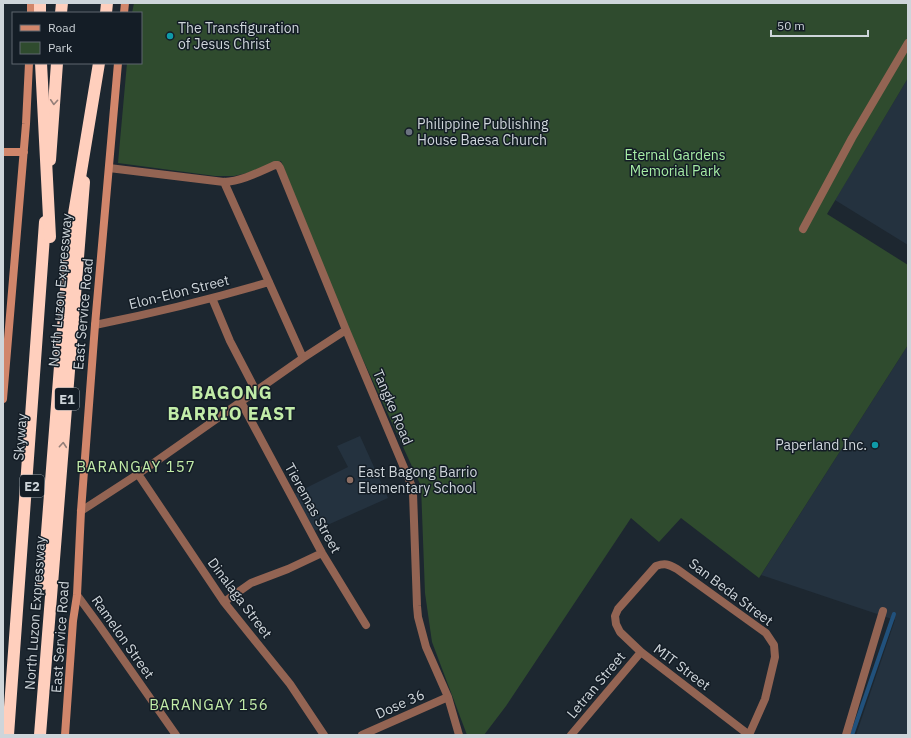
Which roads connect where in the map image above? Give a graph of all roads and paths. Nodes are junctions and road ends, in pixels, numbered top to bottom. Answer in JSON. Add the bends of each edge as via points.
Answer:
{"nodes":[{"id":1,"x":908,"y":43,"type":"edge"},
{"id":2,"x":29,"y":64,"type":"edge"},
{"id":3,"x":41,"y":64,"type":"edge"},
{"id":4,"x":57,"y":64,"type":"edge"},
{"id":5,"x":94,"y":64,"type":"edge"},
{"id":6,"x":99,"y":64,"type":"edge"},
{"id":7,"x":118,"y":64,"type":"edge"},
{"id":8,"x":3,"y":152,"type":"edge"},
{"id":9,"x":24,"y":152,"type":"junction"},
{"id":10,"x":109,"y":168,"type":"junction"},
{"id":11,"x":224,"y":182,"type":"junction"},
{"id":12,"x":803,"y":229,"type":"dead end"},
{"id":13,"x":269,"y":282,"type":"junction"},
{"id":14,"x":212,"y":298,"type":"junction"},
{"id":15,"x":95,"y":325,"type":"junction"},
{"id":16,"x":346,"y":330,"type":"junction"},
{"id":17,"x":303,"y":358,"type":"junction"},
{"id":18,"x":4,"y":368,"type":"edge"},
{"id":19,"x":256,"y":391,"type":"junction"},
{"id":20,"x":3,"y":399,"type":"edge"},
{"id":21,"x":241,"y":402,"type":"junction"},
{"id":22,"x":138,"y":474,"type":"junction"},
{"id":23,"x":81,"y":511,"type":"junction"},
{"id":24,"x":322,"y":553,"type":"junction"},
{"id":25,"x":76,"y":594,"type":"junction"},
{"id":26,"x":224,"y":602,"type":"junction"},
{"id":27,"x":618,"y":609,"type":"joint"},
{"id":28,"x":884,"y":611,"type":"dead end"},
{"id":29,"x":366,"y":625,"type":"dead end"},
{"id":30,"x":641,"y":652,"type":"junction"},
{"id":31,"x":448,"y":697,"type":"junction"},
{"id":32,"x":8,"y":735,"type":"edge"},
{"id":33,"x":14,"y":735,"type":"edge"},
{"id":34,"x":33,"y":735,"type":"edge"},
{"id":35,"x":40,"y":735,"type":"edge"},
{"id":36,"x":65,"y":735,"type":"edge"},
{"id":37,"x":176,"y":735,"type":"edge"},
{"id":38,"x":324,"y":735,"type":"edge"},
{"id":39,"x":362,"y":735,"type":"edge"},
{"id":40,"x":459,"y":735,"type":"edge"},
{"id":41,"x":571,"y":735,"type":"edge"},
{"id":42,"x":750,"y":735,"type":"edge"},
{"id":43,"x":846,"y":735,"type":"edge"}],
"edges":[{"from":1,"to":12,"type":"street","via":[[852,138]]},
{"from":2,"to":9,"type":"street"},
{"from":3,"to":33,"type":"highway","name":"Skyway","number":"E2","bridge":true,"via":[[50,237]]},
{"from":4,"to":32,"type":"highway","name":"North Luzon Expressway","one_way":true},
{"from":35,"to":5,"type":"highway","name":"North Luzon Expressway","number":"E1","one_way":true},
{"from":6,"to":34,"type":"highway","number":"E2","bridge":true,"via":[[70,238]]},
{"from":7,"to":10,"type":"street","name":"East Service Road"},
{"from":8,"to":9,"type":"street"},
{"from":9,"to":18,"type":"street"},
{"from":10,"to":11,"type":"street"},
{"from":10,"to":15,"type":"street","name":"East Service Road"},
{"from":11,"to":13,"type":"street"},
{"from":11,"to":16,"type":"street","name":"Tangke Road","via":[[233,182],[278,165]]},
{"from":13,"to":14,"type":"street","name":"Elon-Elon Street"},
{"from":13,"to":17,"type":"street"},
{"from":14,"to":15,"type":"street","name":"Elon-Elon Street"},
{"from":14,"to":19,"type":"street","via":[[230,341]]},
{"from":15,"to":23,"type":"street","name":"East Service Road"},
{"from":16,"to":17,"type":"street"},
{"from":16,"to":31,"type":"street","name":"Tangke Road","via":[[414,494],[418,617],[426,647]]},
{"from":17,"to":19,"type":"street"},
{"from":18,"to":20,"type":"street"},
{"from":19,"to":21,"type":"street"},
{"from":21,"to":22,"type":"street"},
{"from":21,"to":24,"type":"street","name":"Tieremas Street"},
{"from":22,"to":23,"type":"street"},
{"from":22,"to":26,"type":"street","name":"Dinalaga Street"},
{"from":23,"to":25,"type":"street","name":"East Service Road"},
{"from":24,"to":26,"type":"street","via":[[251,583]]},
{"from":24,"to":29,"type":"street","name":"Tieremas Street"},
{"from":25,"to":36,"type":"street","name":"East Service Road"},
{"from":25,"to":37,"type":"street","name":"Ramelon Street"},
{"from":26,"to":38,"type":"street","name":"Dinalaga Street","via":[[290,684]]},
{"from":27,"to":30,"type":"street","name":"MIT Street","via":[[616,624],[620,632]]},
{"from":27,"to":42,"type":"street","name":"San Beda Street","via":[[656,566],[671,565],[766,633],[774,645],[775,657],[765,699]]},
{"from":28,"to":43,"type":"street"},
{"from":30,"to":41,"type":"street","name":"Letran Street"},
{"from":30,"to":42,"type":"street","name":"MIT Street"},
{"from":31,"to":39,"type":"street","name":"Dose 36"},
{"from":31,"to":40,"type":"street","name":"Tangke Road"}]}
